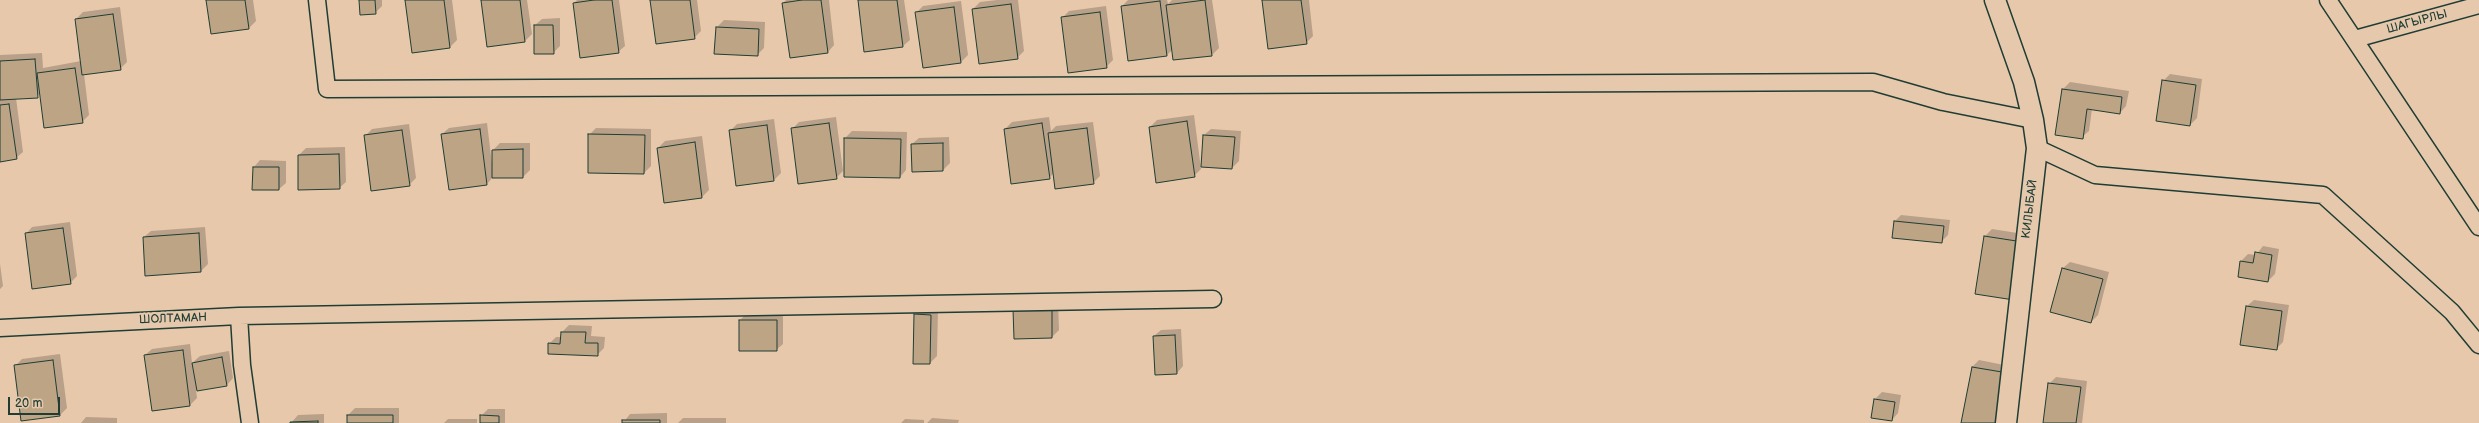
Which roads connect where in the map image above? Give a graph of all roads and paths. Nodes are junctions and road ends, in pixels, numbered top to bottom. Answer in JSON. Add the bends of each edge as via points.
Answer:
{"nodes":[{"id":1,"x":317,"y":0,"type":"edge"},
{"id":2,"x":1996,"y":0,"type":"edge"},
{"id":3,"x":2328,"y":0,"type":"edge"},
{"id":4,"x":2479,"y":5,"type":"edge"},
{"id":5,"x":2355,"y":39,"type":"junction"},
{"id":6,"x":2033,"y":120,"type":"junction"},
{"id":7,"x":2037,"y":148,"type":"junction"},
{"id":8,"x":2479,"y":226,"type":"edge"},
{"id":9,"x":1213,"y":299,"type":"dead end"},
{"id":10,"x":239,"y":316,"type":"junction"},
{"id":11,"x":0,"y":328,"type":"edge"},
{"id":12,"x":2479,"y":345,"type":"edge"},
{"id":13,"x":250,"y":423,"type":"edge"},
{"id":14,"x":2006,"y":423,"type":"edge"}],
"edges":[{"from":1,"to":6,"type":"street","via":[[327,89],[1873,82],[1943,102]]},
{"from":2,"to":6,"type":"street","name":"КИЛЫБАЙ","via":[[2024,82]]},
{"from":3,"to":5,"type":"street"},
{"from":4,"to":5,"type":"street","name":"ШАГЫРЛЫ"},
{"from":5,"to":8,"type":"street"},
{"from":6,"to":7,"type":"street","name":"КИЛЫБАЙ"},
{"from":7,"to":12,"type":"street","via":[[2096,175],[2323,195],[2452,312]]},
{"from":7,"to":14,"type":"street","name":"КИЛЫБАЙ"},
{"from":9,"to":10,"type":"street","name":"ШОЛТАМАН"},
{"from":10,"to":11,"type":"street","name":"ШОЛТАМАН"},
{"from":10,"to":13,"type":"street","via":[[242,366]]}]}
